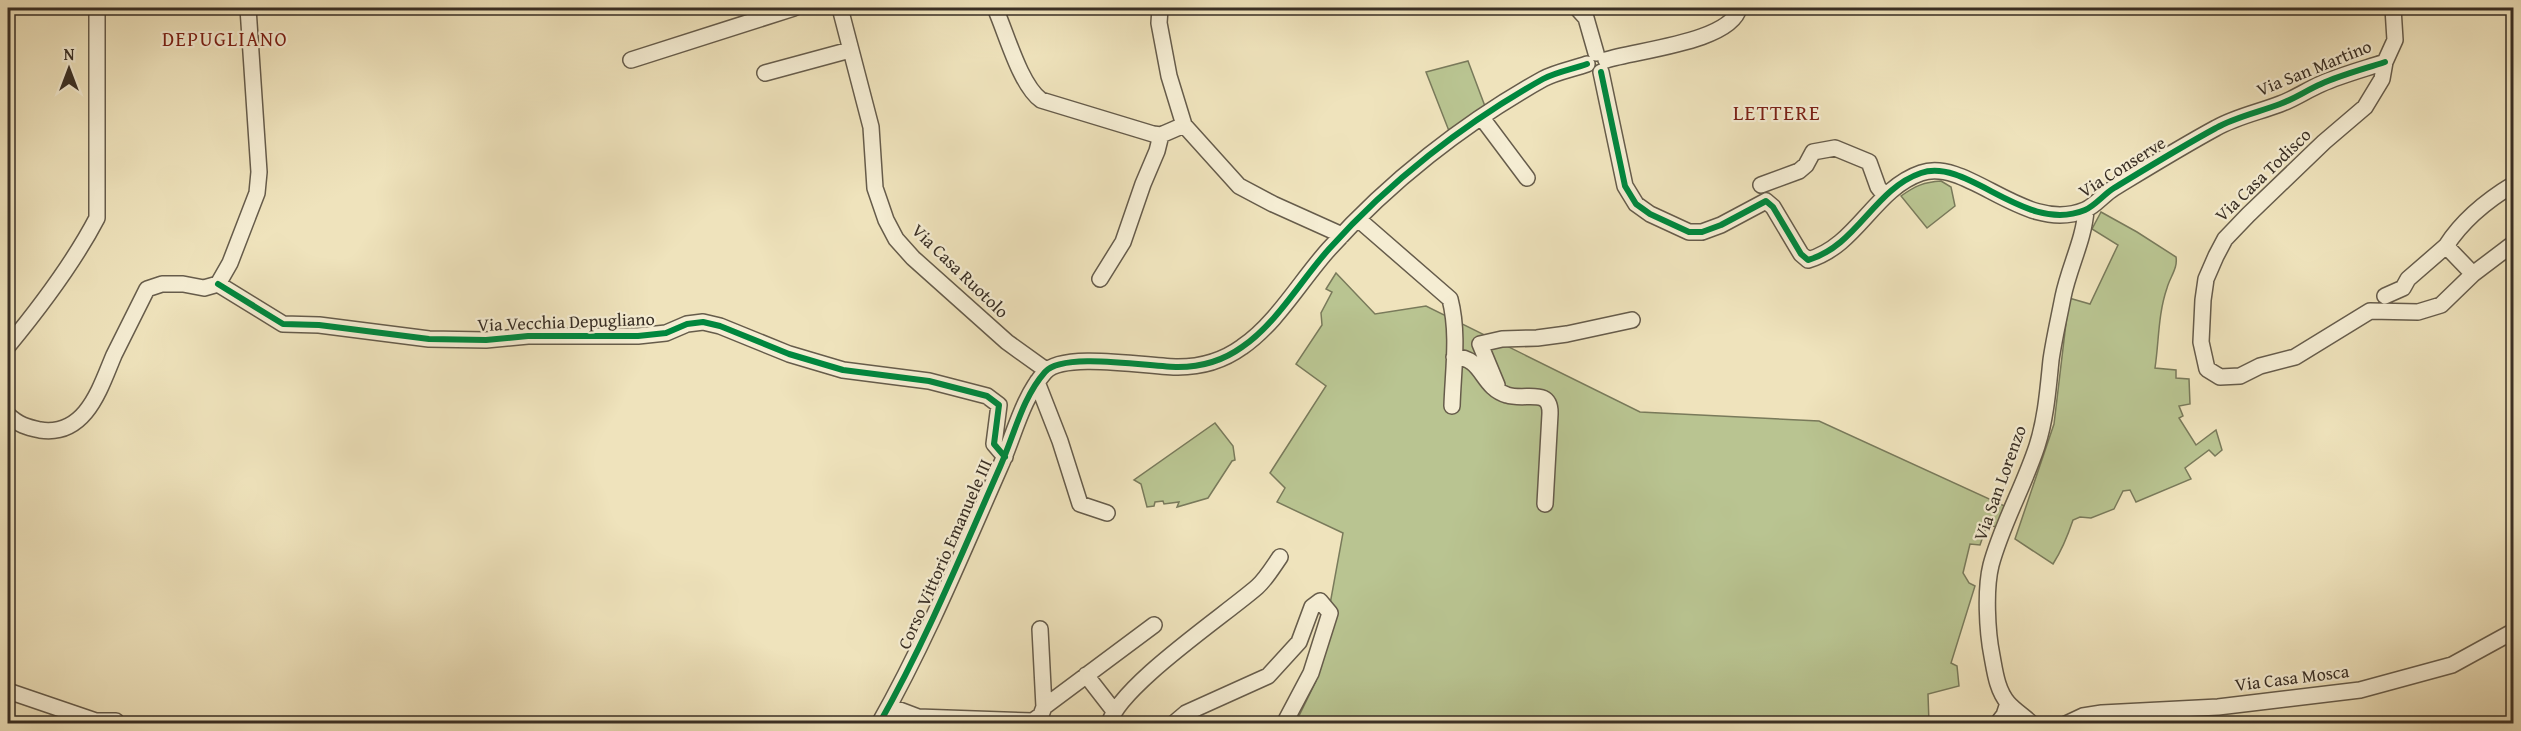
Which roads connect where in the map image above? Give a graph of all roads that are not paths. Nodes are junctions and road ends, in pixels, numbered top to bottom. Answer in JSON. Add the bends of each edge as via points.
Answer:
{"nodes":[{"id":1,"x":97,"y":8,"type":"edge"},
{"id":2,"x":248,"y":8,"type":"edge"},
{"id":3,"x":794,"y":8,"type":"edge"},
{"id":4,"x":840,"y":8,"type":"edge"},
{"id":5,"x":995,"y":8,"type":"edge"},
{"id":6,"x":1160,"y":8,"type":"edge"},
{"id":7,"x":1577,"y":8,"type":"edge"},
{"id":8,"x":1739,"y":8,"type":"edge"},
{"id":9,"x":2393,"y":8,"type":"edge"},
{"id":10,"x":850,"y":50,"type":"junction"},
{"id":11,"x":631,"y":60,"type":"dead end"},
{"id":12,"x":1598,"y":62,"type":"junction"},
{"id":13,"x":2385,"y":62,"type":"junction"},
{"id":14,"x":765,"y":73,"type":"dead end"},
{"id":15,"x":1482,"y":118,"type":"junction"},
{"id":16,"x":2240,"y":118,"type":"joint"},
{"id":17,"x":1184,"y":125,"type":"junction"},
{"id":18,"x":1161,"y":135,"type":"junction"},
{"id":19,"x":1527,"y":178,"type":"dead end"},
{"id":20,"x":2514,"y":184,"type":"edge"},
{"id":21,"x":1761,"y":185,"type":"dead end"},
{"id":22,"x":1885,"y":196,"type":"junction"},
{"id":23,"x":2086,"y":210,"type":"junction"},
{"id":24,"x":1358,"y":219,"type":"junction"},
{"id":25,"x":1342,"y":235,"type":"junction"},
{"id":26,"x":2514,"y":243,"type":"edge"},
{"id":27,"x":2446,"y":246,"type":"junction"},
{"id":28,"x":2473,"y":274,"type":"junction"},
{"id":29,"x":1100,"y":279,"type":"dead end"},
{"id":30,"x":218,"y":284,"type":"junction"},
{"id":31,"x":2385,"y":296,"type":"dead end"},
{"id":32,"x":1632,"y":320,"type":"dead end"},
{"id":33,"x":8,"y":346,"type":"edge"},
{"id":34,"x":1454,"y":357,"type":"junction"},
{"id":35,"x":1042,"y":376,"type":"junction"},
{"id":36,"x":1500,"y":391,"type":"junction"},
{"id":37,"x":1452,"y":406,"type":"dead end"},
{"id":38,"x":8,"y":416,"type":"edge"},
{"id":39,"x":1005,"y":457,"type":"junction"},
{"id":40,"x":1545,"y":504,"type":"dead end"},
{"id":41,"x":1107,"y":513,"type":"dead end"},
{"id":42,"x":1280,"y":557,"type":"dead end"},
{"id":43,"x":1154,"y":625,"type":"dead end"},
{"id":44,"x":1040,"y":629,"type":"dead end"},
{"id":45,"x":2514,"y":631,"type":"edge"},
{"id":46,"x":1086,"y":675,"type":"junction"},
{"id":47,"x":8,"y":692,"type":"edge"},
{"id":48,"x":2008,"y":703,"type":"junction"},
{"id":49,"x":889,"y":706,"type":"junction"},
{"id":50,"x":1044,"y":707,"type":"junction"},
{"id":51,"x":1111,"y":717,"type":"edge"},
{"id":52,"x":116,"y":721,"type":"dead end"},
{"id":53,"x":879,"y":723,"type":"edge"},
{"id":54,"x":1173,"y":723,"type":"edge"},
{"id":55,"x":1284,"y":723,"type":"edge"},
{"id":56,"x":1997,"y":723,"type":"edge"},
{"id":57,"x":2032,"y":723,"type":"edge"},
{"id":58,"x":2066,"y":723,"type":"edge"}],
"edges":[{"from":1,"to":33,"type":"street","via":[[97,218],[81,248]]},
{"from":2,"to":30,"type":"street","via":[[259,172],[257,193]]},
{"from":3,"to":11,"type":"street"},
{"from":4,"to":10,"type":"street","name":"Via Casa Ruotolo"},
{"from":5,"to":18,"type":"street","via":[[1034,95]]},
{"from":6,"to":17,"type":"street","via":[[1169,76]]},
{"from":7,"to":12,"type":"street","via":[[1586,18]]},
{"from":8,"to":12,"type":"street","via":[[1729,23],[1708,36]]},
{"from":9,"to":13,"type":"street","name":"Via San Martino","via":[[2395,40]]},
{"from":10,"to":14,"type":"street"},
{"from":10,"to":35,"type":"street","name":"Via Casa Ruotolo","via":[[870,127],[875,188],[896,239]]},
{"from":12,"to":15,"type":"street","via":[[1545,78]]},
{"from":12,"to":22,"type":"street","name":"Via Conserve","via":[[1625,186],[1636,204],[1650,214],[1689,232],[1702,232],[1766,201],[1808,260],[1854,232]]},
{"from":13,"to":16,"type":"street","name":"Via San Martino"},
{"from":13,"to":28,"type":"street","name":"Via Casa Todisco","via":[[2382,79],[2365,107],[2225,239],[2206,279],[2201,342],[2207,369],[2220,377],[2240,376],[2295,357],[2370,311],[2418,312],[2440,305]]},
{"from":15,"to":19,"type":"street"},
{"from":15,"to":24,"type":"street"},
{"from":16,"to":23,"type":"street","name":"Via Conserve","via":[[2197,138]]},
{"from":17,"to":18,"type":"street"},
{"from":17,"to":25,"type":"street","via":[[1239,186]]},
{"from":18,"to":29,"type":"street","via":[[1124,242]]},
{"from":20,"to":27,"type":"street","via":[[2454,234]]},
{"from":21,"to":22,"type":"street","via":[[1806,165],[1813,152],[1834,148],[1869,162]]},
{"from":22,"to":23,"type":"street","name":"Via Conserve","via":[[1908,178],[1940,171],[2031,210],[2047,214]]},
{"from":23,"to":48,"type":"street","name":"Via San Lorenzo","via":[[2051,357],[2038,445],[1991,566],[1989,645]]},
{"from":24,"to":25,"type":"street"},
{"from":24,"to":34,"type":"street","via":[[1450,299],[1454,313]]},
{"from":25,"to":35,"type":"street","via":[[1269,325],[1243,347],[1216,362],[1180,367],[1063,362]]},
{"from":26,"to":28,"type":"street"},
{"from":27,"to":28,"type":"street"},
{"from":27,"to":31,"type":"street","via":[[2403,288]]},
{"from":30,"to":38,"type":"street","via":[[204,288],[162,284],[147,289],[94,402],[68,427],[49,431],[20,426]]},
{"from":30,"to":39,"type":"street","name":"Via Vecchia Depugliano","via":[[283,324],[429,339],[638,336],[703,322],[843,370],[929,381],[987,396],[999,405],[994,444]]},
{"from":32,"to":36,"type":"street","via":[[1546,337],[1480,344]]},
{"from":34,"to":36,"type":"street","via":[[1468,358],[1492,389]]},
{"from":34,"to":37,"type":"street"},
{"from":35,"to":39,"type":"street","name":"Corso Vittorio Emanuele III","via":[[1030,393]]},
{"from":35,"to":41,"type":"street","via":[[1080,504]]},
{"from":36,"to":40,"type":"street","via":[[1506,395],[1541,397],[1551,405]]},
{"from":39,"to":49,"type":"street","name":"Corso Vittorio Emanuele III"},
{"from":42,"to":51,"type":"street","via":[[1259,585],[1146,676]]},
{"from":43,"to":46,"type":"street"},
{"from":44,"to":50,"type":"street"},
{"from":45,"to":58,"type":"street","name":"Via Casa Mosca","via":[[2452,665],[2360,690],[2218,707],[2102,713]]},
{"from":46,"to":50,"type":"street"},
{"from":46,"to":51,"type":"street"},
{"from":47,"to":52,"type":"street","via":[[96,721]]},
{"from":48,"to":56,"type":"street"},
{"from":48,"to":57,"type":"street","name":"Via San Lorenzo"},
{"from":49,"to":50,"type":"street","via":[[918,717],[984,721],[1033,721]]},
{"from":49,"to":53,"type":"street","name":"Corso Vittorio Emanuele III"},
{"from":54,"to":55,"type":"street","via":[[1186,713],[1268,676],[1299,642],[1312,608],[1320,601],[1330,613],[1311,673]]}]}
